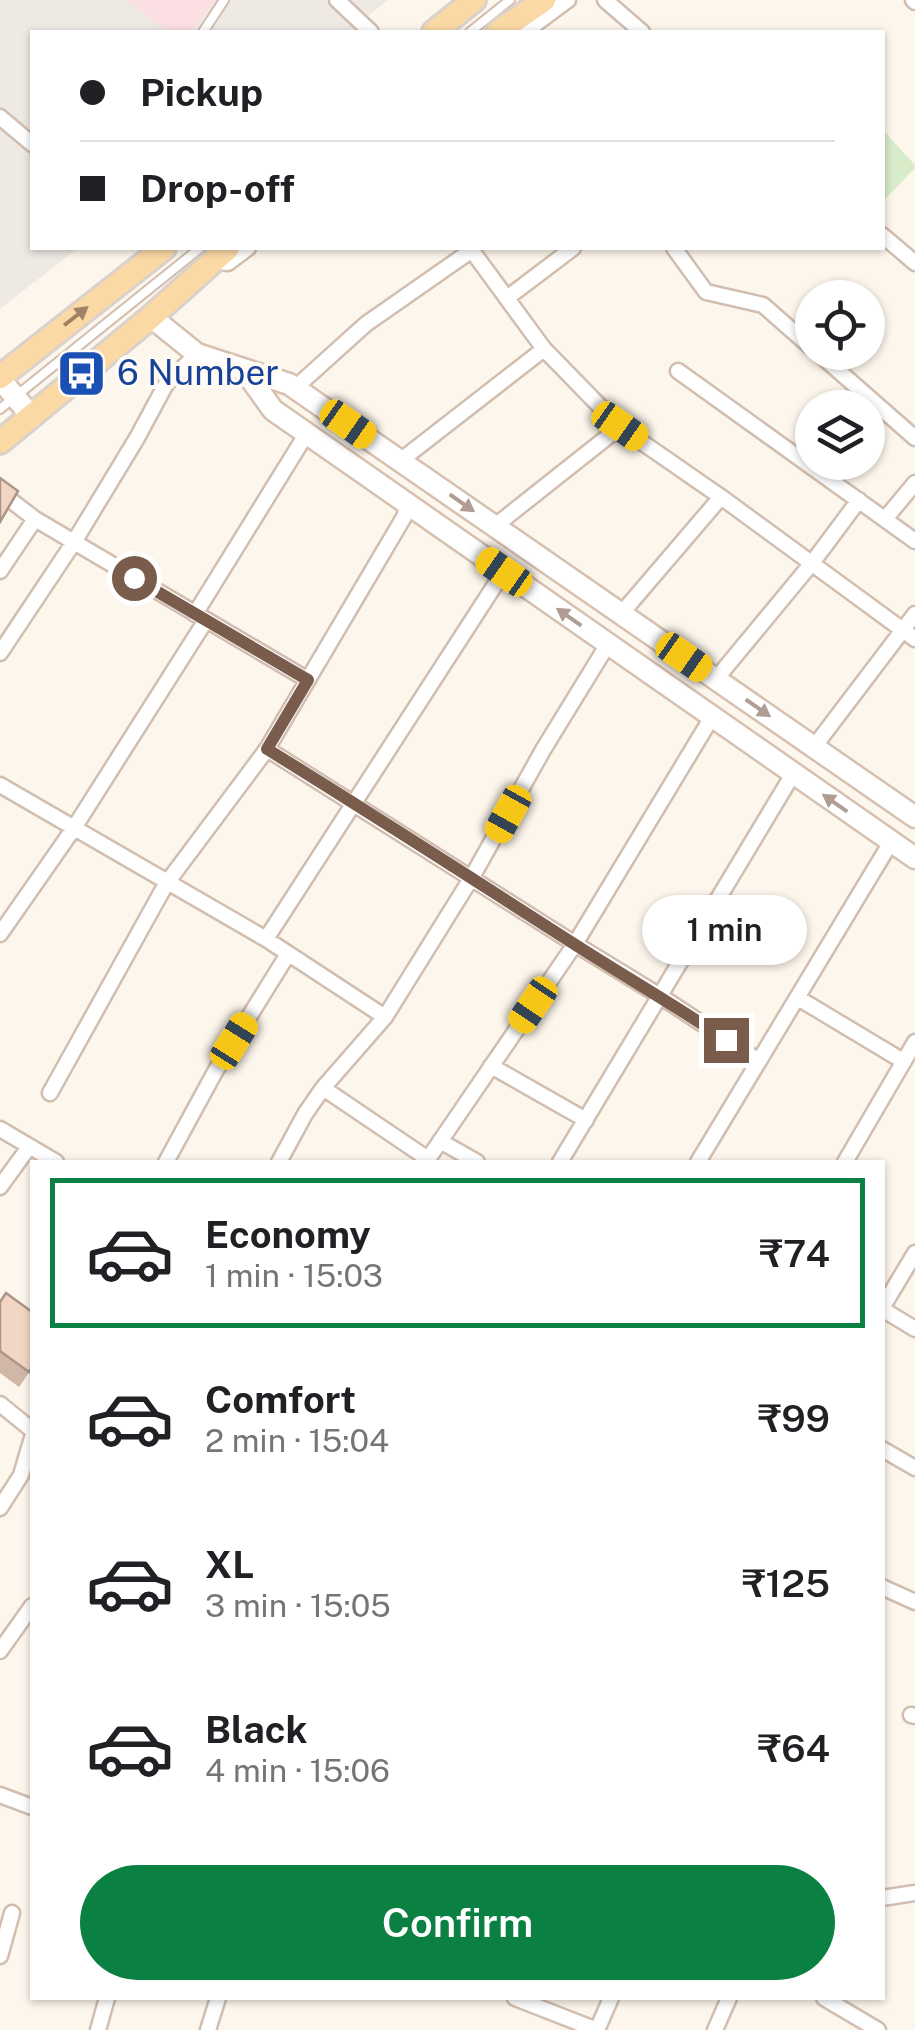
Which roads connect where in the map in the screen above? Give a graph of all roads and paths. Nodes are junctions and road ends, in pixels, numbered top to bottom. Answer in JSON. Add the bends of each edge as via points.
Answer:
{"nodes":[{"id":1,"x":224,"y":0,"type":"edge"},
{"id":2,"x":337,"y":0,"type":"edge"},
{"id":3,"x":474,"y":0,"type":"edge"},
{"id":4,"x":510,"y":0,"type":"edge"},
{"id":5,"x":544,"y":0,"type":"edge"},
{"id":6,"x":568,"y":0,"type":"edge"},
{"id":7,"x":605,"y":0,"type":"edge"},
{"id":8,"x":204,"y":30,"type":"edge"},
{"id":9,"x":369,"y":30,"type":"edge"},
{"id":10,"x":436,"y":30,"type":"edge"},
{"id":11,"x":472,"y":30,"type":"edge"},
{"id":12,"x":501,"y":30,"type":"edge"},
{"id":13,"x":528,"y":30,"type":"edge"},
{"id":14,"x":640,"y":30,"type":"edge"},
{"id":15,"x":0,"y":117,"type":"edge"},
{"id":16,"x":30,"y":142,"type":"edge"},
{"id":17,"x":885,"y":238,"type":"edge"},
{"id":18,"x":158,"y":250,"type":"edge"},
{"id":19,"x":245,"y":250,"type":"edge"},
{"id":20,"x":470,"y":250,"type":"edge"},
{"id":21,"x":472,"y":250,"type":"edge"},
{"id":22,"x":570,"y":250,"type":"edge"},
{"id":23,"x":675,"y":250,"type":"edge"},
{"id":24,"x":213,"y":252,"type":"edge"},
{"id":25,"x":915,"y":263,"type":"edge"},
{"id":26,"x":507,"y":298,"type":"junction"},
{"id":27,"x":150,"y":317,"type":"junction"},
{"id":28,"x":795,"y":333,"type":"edge"},
{"id":29,"x":544,"y":349,"type":"junction"},
{"id":30,"x":196,"y":354,"type":"junction"},
{"id":31,"x":838,"y":370,"type":"edge"},
{"id":32,"x":678,"y":371,"type":"dead end"},
{"id":33,"x":245,"y":372,"type":"junction"},
{"id":34,"x":295,"y":388,"type":"junction"},
{"id":35,"x":4,"y":390,"type":"edge"},
{"id":36,"x":32,"y":417,"type":"junction"},
{"id":37,"x":620,"y":426,"type":"junction"},
{"id":38,"x":306,"y":434,"type":"junction"},
{"id":39,"x":915,"y":438,"type":"edge"},
{"id":40,"x":0,"y":442,"type":"edge"},
{"id":41,"x":400,"y":461,"type":"junction"},
{"id":42,"x":422,"y":476,"type":"junction"},
{"id":43,"x":915,"y":482,"type":"edge"},
{"id":44,"x":0,"y":492,"type":"edge"},
{"id":45,"x":721,"y":497,"type":"junction"},
{"id":46,"x":859,"y":500,"type":"junction"},
{"id":47,"x":406,"y":502,"type":"junction"},
{"id":48,"x":35,"y":519,"type":"junction"},
{"id":49,"x":885,"y":519,"type":"junction"},
{"id":50,"x":495,"y":526,"type":"junction"},
{"id":51,"x":915,"y":540,"type":"edge"},
{"id":52,"x":74,"y":542,"type":"junction"},
{"id":53,"x":812,"y":563,"type":"junction"},
{"id":54,"x":0,"y":571,"type":"edge"},
{"id":55,"x":504,"y":572,"type":"junction"},
{"id":56,"x":621,"y":614,"type":"junction"},
{"id":57,"x":915,"y":614,"type":"edge"},
{"id":58,"x":201,"y":617,"type":"junction"},
{"id":59,"x":909,"y":634,"type":"edge"},
{"id":60,"x":604,"y":641,"type":"junction"},
{"id":61,"x":0,"y":653,"type":"edge"},
{"id":62,"x":716,"y":679,"type":"junction"},
{"id":63,"x":308,"y":680,"type":"junction"},
{"id":64,"x":712,"y":717,"type":"junction"},
{"id":65,"x":814,"y":747,"type":"junction"},
{"id":66,"x":267,"y":749,"type":"junction"},
{"id":67,"x":794,"y":774,"type":"junction"},
{"id":68,"x":0,"y":785,"type":"edge"},
{"id":69,"x":354,"y":804,"type":"junction"},
{"id":70,"x":912,"y":808,"type":"edge"},
{"id":71,"x":74,"y":828,"type":"junction"},
{"id":72,"x":891,"y":842,"type":"junction"},
{"id":73,"x":915,"y":858,"type":"edge"},
{"id":74,"x":472,"y":877,"type":"junction"},
{"id":75,"x":166,"y":884,"type":"junction"},
{"id":76,"x":0,"y":934,"type":"edge"},
{"id":77,"x":266,"y":939,"type":"junction"},
{"id":78,"x":575,"y":944,"type":"junction"},
{"id":79,"x":288,"y":954,"type":"junction"},
{"id":80,"x":660,"y":996,"type":"junction"},
{"id":81,"x":798,"y":998,"type":"junction"},
{"id":82,"x":386,"y":1017,"type":"junction"},
{"id":83,"x":915,"y":1042,"type":"edge"},
{"id":84,"x":902,"y":1061,"type":"junction"},
{"id":85,"x":759,"y":1062,"type":"junction"},
{"id":86,"x":491,"y":1066,"type":"junction"},
{"id":87,"x":323,"y":1088,"type":"junction"},
{"id":88,"x":50,"y":1093,"type":"dead end"},
{"id":89,"x":586,"y":1120,"type":"junction"},
{"id":90,"x":0,"y":1130,"type":"edge"},
{"id":91,"x":440,"y":1141,"type":"junction"},
{"id":92,"x":28,"y":1147,"type":"junction"},
{"id":93,"x":52,"y":1160,"type":"edge"},
{"id":94,"x":167,"y":1160,"type":"edge"},
{"id":95,"x":280,"y":1160,"type":"edge"},
{"id":96,"x":426,"y":1160,"type":"edge"},
{"id":97,"x":428,"y":1160,"type":"edge"},
{"id":98,"x":473,"y":1160,"type":"edge"},
{"id":99,"x":561,"y":1160,"type":"edge"},
{"id":100,"x":699,"y":1160,"type":"edge"},
{"id":101,"x":845,"y":1160,"type":"edge"},
{"id":102,"x":1,"y":1185,"type":"edge"},
{"id":103,"x":915,"y":1253,"type":"edge"},
{"id":104,"x":885,"y":1303,"type":"edge"},
{"id":105,"x":885,"y":1310,"type":"edge"},
{"id":106,"x":915,"y":1329,"type":"edge"},
{"id":107,"x":0,"y":1404,"type":"edge"},
{"id":108,"x":30,"y":1422,"type":"edge"},
{"id":109,"x":885,"y":1451,"type":"edge"},
{"id":110,"x":30,"y":1455,"type":"edge"},
{"id":111,"x":915,"y":1468,"type":"edge"},
{"id":112,"x":27,"y":1480,"type":"edge"},
{"id":113,"x":0,"y":1508,"type":"edge"},
{"id":114,"x":885,"y":1588,"type":"edge"},
{"id":115,"x":915,"y":1602,"type":"edge"},
{"id":116,"x":30,"y":1609,"type":"edge"},
{"id":117,"x":0,"y":1651,"type":"edge"},
{"id":118,"x":0,"y":1796,"type":"edge"},
{"id":119,"x":30,"y":1806,"type":"edge"},
{"id":120,"x":915,"y":1893,"type":"edge"},
{"id":121,"x":885,"y":1898,"type":"edge"},
{"id":122,"x":12,"y":1913,"type":"dead end"},
{"id":123,"x":0,"y":1956,"type":"edge"},
{"id":124,"x":106,"y":2000,"type":"edge"},
{"id":125,"x":217,"y":2000,"type":"edge"},
{"id":126,"x":520,"y":2000,"type":"edge"},
{"id":127,"x":610,"y":2000,"type":"edge"},
{"id":128,"x":728,"y":2000,"type":"edge"},
{"id":129,"x":827,"y":2000,"type":"edge"},
{"id":130,"x":98,"y":2030,"type":"edge"},
{"id":131,"x":208,"y":2030,"type":"edge"},
{"id":132,"x":597,"y":2030,"type":"edge"},
{"id":133,"x":715,"y":2030,"type":"edge"},
{"id":134,"x":878,"y":2030,"type":"edge"}],
"edges":[{"from":1,"to":8,"type":"lane"},
{"from":2,"to":9,"type":"street"},
{"from":3,"to":10,"type":"main road"},
{"from":4,"to":11,"type":"lane"},
{"from":5,"to":12,"type":"main road"},
{"from":6,"to":13,"type":"street"},
{"from":7,"to":14,"type":"street"},
{"from":15,"to":16,"type":"street"},
{"from":17,"to":25,"type":"street"},
{"from":35,"to":18,"type":"main road","one_way":true},
{"from":19,"to":24,"type":"street","via":[[228,263]]},
{"from":20,"to":34,"type":"street","via":[[366,324]]},
{"from":21,"to":26,"type":"street"},
{"from":22,"to":26,"type":"street"},
{"from":23,"to":28,"type":"street","via":[[706,292],[763,305]]},
{"from":24,"to":27,"type":"main road"},
{"from":24,"to":35,"type":"lane"},
{"from":26,"to":29,"type":"street"},
{"from":27,"to":30,"type":"street"},
{"from":27,"to":36,"type":"main road"},
{"from":29,"to":37,"type":"street"},
{"from":29,"to":41,"type":"street"},
{"from":30,"to":33,"type":"street"},
{"from":30,"to":52,"type":"street","via":[[166,384]]},
{"from":31,"to":39,"type":"street"},
{"from":32,"to":46,"type":"street"},
{"from":33,"to":34,"type":"street"},
{"from":33,"to":38,"type":"street","via":[[274,410]]},
{"from":34,"to":41,"type":"street"},
{"from":35,"to":36,"type":"street"},
{"from":36,"to":40,"type":"main road"},
{"from":37,"to":45,"type":"street"},
{"from":37,"to":50,"type":"street"},
{"from":38,"to":47,"type":"street"},
{"from":38,"to":58,"type":"street"},
{"from":41,"to":42,"type":"street"},
{"from":42,"to":47,"type":"street"},
{"from":42,"to":50,"type":"street","one_way":true},
{"from":43,"to":49,"type":"street"},
{"from":44,"to":48,"type":"street"},
{"from":45,"to":53,"type":"street"},
{"from":45,"to":56,"type":"street"},
{"from":46,"to":49,"type":"street"},
{"from":46,"to":53,"type":"street"},
{"from":47,"to":55,"type":"street"},
{"from":47,"to":63,"type":"street","via":[[404,518]]},
{"from":48,"to":52,"type":"street"},
{"from":48,"to":54,"type":"street"},
{"from":49,"to":51,"type":"street"},
{"from":50,"to":56,"type":"street"},
{"from":52,"to":58,"type":"street"},
{"from":52,"to":61,"type":"street"},
{"from":53,"to":59,"type":"street"},
{"from":53,"to":62,"type":"street"},
{"from":60,"to":55,"type":"street","one_way":true},
{"from":55,"to":69,"type":"street"},
{"from":56,"to":60,"type":"street"},
{"from":56,"to":62,"type":"street"},
{"from":57,"to":59,"type":"street"},
{"from":58,"to":63,"type":"street"},
{"from":58,"to":71,"type":"street"},
{"from":59,"to":65,"type":"street"},
{"from":60,"to":64,"type":"street"},
{"from":60,"to":74,"type":"street"},
{"from":62,"to":65,"type":"street","one_way":true},
{"from":63,"to":66,"type":"street"},
{"from":64,"to":67,"type":"street"},
{"from":64,"to":78,"type":"street"},
{"from":65,"to":67,"type":"street"},
{"from":65,"to":70,"type":"street"},
{"from":66,"to":69,"type":"street"},
{"from":66,"to":75,"type":"street"},
{"from":72,"to":67,"type":"street","one_way":true},
{"from":67,"to":80,"type":"street"},
{"from":68,"to":71,"type":"street"},
{"from":69,"to":74,"type":"street"},
{"from":69,"to":77,"type":"street"},
{"from":71,"to":75,"type":"street"},
{"from":71,"to":76,"type":"street"},
{"from":72,"to":73,"type":"street"},
{"from":72,"to":81,"type":"street"},
{"from":74,"to":78,"type":"street"},
{"from":74,"to":82,"type":"street"},
{"from":75,"to":77,"type":"street"},
{"from":75,"to":88,"type":"street"},
{"from":77,"to":79,"type":"street"},
{"from":78,"to":80,"type":"street"},
{"from":78,"to":86,"type":"street"},
{"from":79,"to":82,"type":"street"},
{"from":79,"to":94,"type":"street"},
{"from":80,"to":85,"type":"street"},
{"from":80,"to":89,"type":"street"},
{"from":81,"to":84,"type":"street"},
{"from":81,"to":85,"type":"street"},
{"from":82,"to":87,"type":"street"},
{"from":83,"to":84,"type":"street"},
{"from":84,"to":101,"type":"street"},
{"from":85,"to":100,"type":"street"},
{"from":86,"to":89,"type":"street"},
{"from":86,"to":91,"type":"street"},
{"from":87,"to":95,"type":"street"},
{"from":87,"to":96,"type":"street"},
{"from":89,"to":99,"type":"street"},
{"from":90,"to":92,"type":"street"},
{"from":91,"to":97,"type":"street"},
{"from":91,"to":98,"type":"street"},
{"from":92,"to":93,"type":"street"},
{"from":92,"to":102,"type":"street"},
{"from":103,"to":104,"type":"street"},
{"from":105,"to":106,"type":"street"},
{"from":107,"to":108,"type":"street"},
{"from":109,"to":111,"type":"street"},
{"from":110,"to":112,"type":"street"},
{"from":112,"to":113,"type":"street"},
{"from":114,"to":115,"type":"street"},
{"from":116,"to":117,"type":"street"},
{"from":118,"to":119,"type":"street"},
{"from":120,"to":121,"type":"street"},
{"from":122,"to":123,"type":"street"},
{"from":124,"to":130,"type":"street"},
{"from":125,"to":131,"type":"street"},
{"from":126,"to":132,"type":"street"},
{"from":127,"to":132,"type":"street"},
{"from":128,"to":133,"type":"street"},
{"from":129,"to":134,"type":"street"}]}
